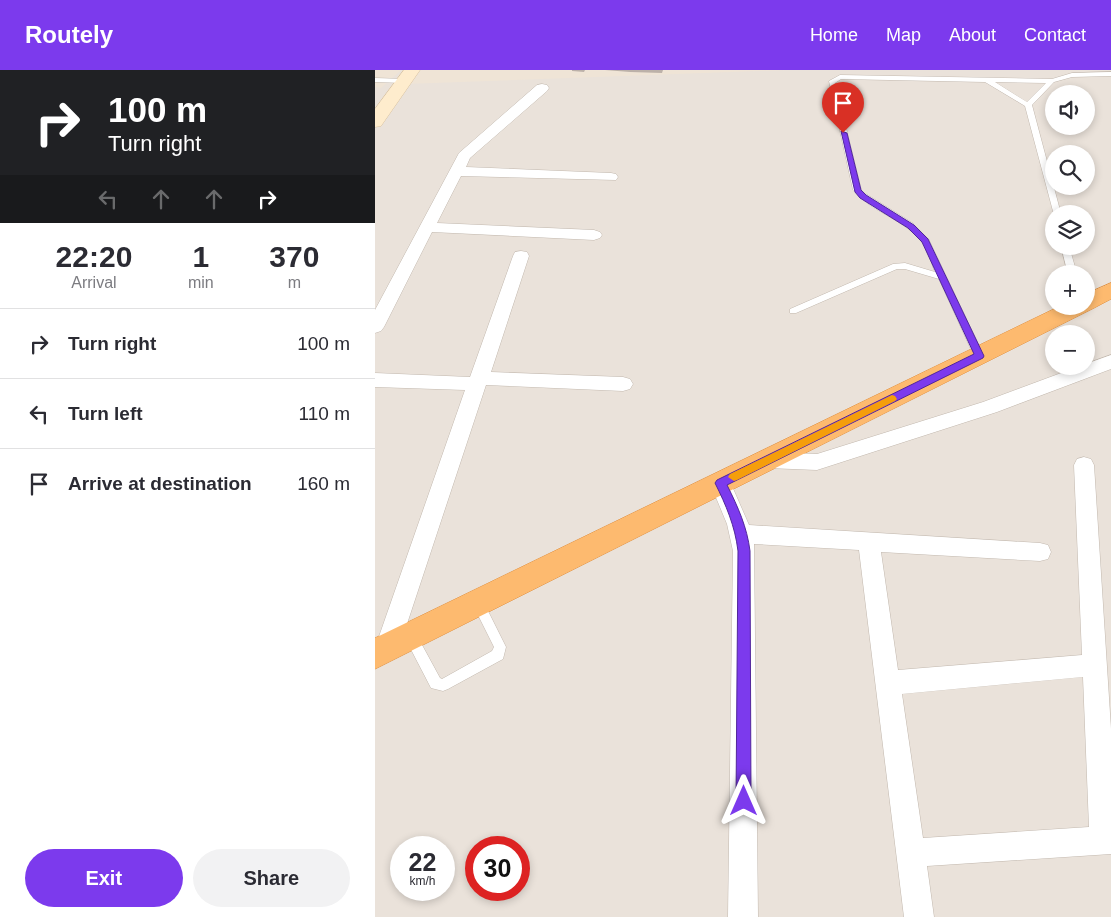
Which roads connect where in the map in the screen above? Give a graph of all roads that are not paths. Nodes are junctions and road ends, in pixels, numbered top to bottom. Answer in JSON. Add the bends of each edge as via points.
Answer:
{"nodes":[{"id":1,"x":1111,"y":74,"type":"edge"},
{"id":2,"x":395,"y":76,"type":"edge"},
{"id":3,"x":987,"y":80,"type":"junction"},
{"id":4,"x":1052,"y":81,"type":"junction"},
{"id":5,"x":542,"y":88,"type":"dead end"},
{"id":6,"x":375,"y":98,"type":"edge"},
{"id":7,"x":1028,"y":105,"type":"junction"},
{"id":8,"x":375,"y":122,"type":"edge"},
{"id":9,"x":455,"y":171,"type":"junction"},
{"id":10,"x":611,"y":177,"type":"dead end"},
{"id":11,"x":1055,"y":205,"type":"edge"},
{"id":12,"x":427,"y":227,"type":"junction"},
{"id":13,"x":594,"y":235,"type":"dead end"},
{"id":14,"x":521,"y":256,"type":"dead end"},
{"id":15,"x":942,"y":277,"type":"junction"},
{"id":16,"x":1111,"y":290,"type":"edge"},
{"id":17,"x":1095,"y":298,"type":"edge"},
{"id":18,"x":793,"y":311,"type":"dead end"},
{"id":19,"x":1061,"y":315,"type":"edge"},
{"id":20,"x":375,"y":327,"type":"edge"},
{"id":21,"x":979,"y":356,"type":"junction"},
{"id":22,"x":1111,"y":362,"type":"edge"},
{"id":23,"x":375,"y":380,"type":"edge"},
{"id":24,"x":478,"y":381,"type":"junction"},
{"id":25,"x":623,"y":384,"type":"dead end"},
{"id":26,"x":768,"y":460,"type":"junction"},
{"id":27,"x":1083,"y":465,"type":"dead end"},
{"id":28,"x":721,"y":483,"type":"junction"},
{"id":29,"x":742,"y":534,"type":"junction"},
{"id":30,"x":869,"y":542,"type":"junction"},
{"id":31,"x":1040,"y":552,"type":"dead end"},
{"id":32,"x":478,"y":603,"type":"junction"},
{"id":33,"x":410,"y":636,"type":"junction"},
{"id":34,"x":381,"y":651,"type":"edge"},
{"id":35,"x":1094,"y":665,"type":"junction"},
{"id":36,"x":888,"y":683,"type":"junction"},
{"id":37,"x":1107,"y":841,"type":"edge"},
{"id":38,"x":911,"y":853,"type":"junction"},
{"id":39,"x":743,"y":917,"type":"edge"},
{"id":40,"x":919,"y":917,"type":"edge"}],
"edges":[{"from":1,"to":4,"type":"lane","via":[[1072,76]]},
{"from":2,"to":6,"type":"street"},
{"from":2,"to":8,"type":"street"},
{"from":3,"to":4,"type":"lane"},
{"from":3,"to":7,"type":"lane"},
{"from":3,"to":15,"type":"lane","via":[[840,77],[831,82],[857,190],[919,233]]},
{"from":4,"to":7,"type":"lane"},
{"from":5,"to":9,"type":"street","via":[[474,145]]},
{"from":7,"to":11,"type":"lane"},
{"from":9,"to":10,"type":"street"},
{"from":9,"to":12,"type":"street"},
{"from":12,"to":13,"type":"street"},
{"from":12,"to":20,"type":"street"},
{"from":14,"to":24,"type":"street"},
{"from":15,"to":18,"type":"lane","via":[[896,266]]},
{"from":15,"to":21,"type":"lane"},
{"from":16,"to":17,"type":"highway"},
{"from":19,"to":21,"type":"highway"},
{"from":21,"to":26,"type":"highway"},
{"from":22,"to":26,"type":"street","via":[[990,407],[817,462]]},
{"from":23,"to":24,"type":"street"},
{"from":24,"to":25,"type":"street"},
{"from":24,"to":34,"type":"street"},
{"from":26,"to":28,"type":"highway"},
{"from":27,"to":35,"type":"street"},
{"from":28,"to":29,"type":"street"},
{"from":28,"to":32,"type":"highway"},
{"from":29,"to":30,"type":"street"},
{"from":29,"to":39,"type":"street"},
{"from":30,"to":31,"type":"street"},
{"from":30,"to":36,"type":"street"},
{"from":32,"to":33,"type":"highway"},
{"from":32,"to":33,"type":"lane","via":[[500,650],[498,655],[443,685],[436,684]]},
{"from":33,"to":34,"type":"highway"},
{"from":35,"to":36,"type":"street"},
{"from":35,"to":37,"type":"street"},
{"from":36,"to":38,"type":"street"},
{"from":37,"to":38,"type":"street"},
{"from":38,"to":40,"type":"street"}]}
